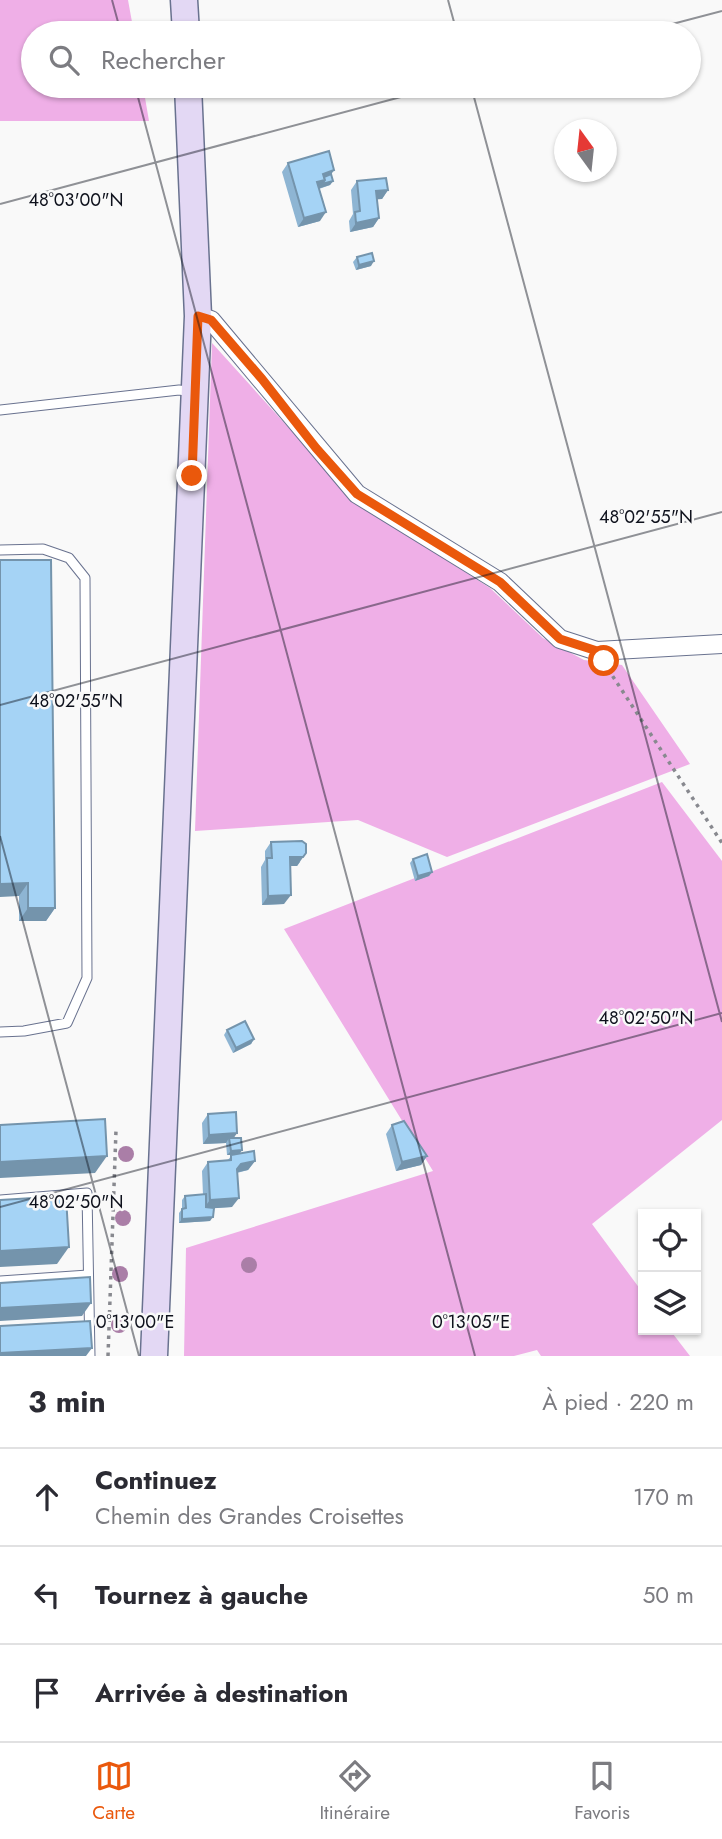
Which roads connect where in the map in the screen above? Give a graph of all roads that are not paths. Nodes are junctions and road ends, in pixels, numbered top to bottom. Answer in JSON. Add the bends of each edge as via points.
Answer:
{"nodes":[{"id":1,"x":184,"y":0,"type":"edge"},
{"id":2,"x":185,"y":21,"type":"edge"},
{"id":3,"x":189,"y":98,"type":"edge"},
{"id":4,"x":198,"y":316,"type":"junction"},
{"id":5,"x":195,"y":392,"type":"junction"},
{"id":6,"x":0,"y":410,"type":"edge"},
{"id":7,"x":0,"y":550,"type":"edge"},
{"id":8,"x":722,"y":644,"type":"edge"},
{"id":9,"x":0,"y":1031,"type":"edge"},
{"id":10,"x":0,"y":1200,"type":"edge"},
{"id":11,"x":88,"y":1275,"type":"junction"},
{"id":12,"x":0,"y":1281,"type":"edge"},
{"id":13,"x":76,"y":1324,"type":"edge"},
{"id":14,"x":89,"y":1324,"type":"junction"},
{"id":15,"x":90,"y":1356,"type":"edge"},
{"id":16,"x":154,"y":1356,"type":"edge"}],
"edges":[{"from":1,"to":2,"type":"main road"},
{"from":3,"to":4,"type":"main road"},
{"from":4,"to":5,"type":"main road"},
{"from":4,"to":8,"type":"street","via":[[211,320],[357,494],[500,582],[560,639],[597,651]]},
{"from":5,"to":6,"type":"lane"},
{"from":5,"to":16,"type":"main road"},
{"from":7,"to":9,"type":"lane","via":[[43,549],[69,558],[85,578],[87,978],[68,1023]]},
{"from":10,"to":11,"type":"lane","via":[[87,1193]]},
{"from":11,"to":12,"type":"lane"},
{"from":11,"to":14,"type":"lane"},
{"from":13,"to":14,"type":"lane"},
{"from":14,"to":15,"type":"lane"}]}
